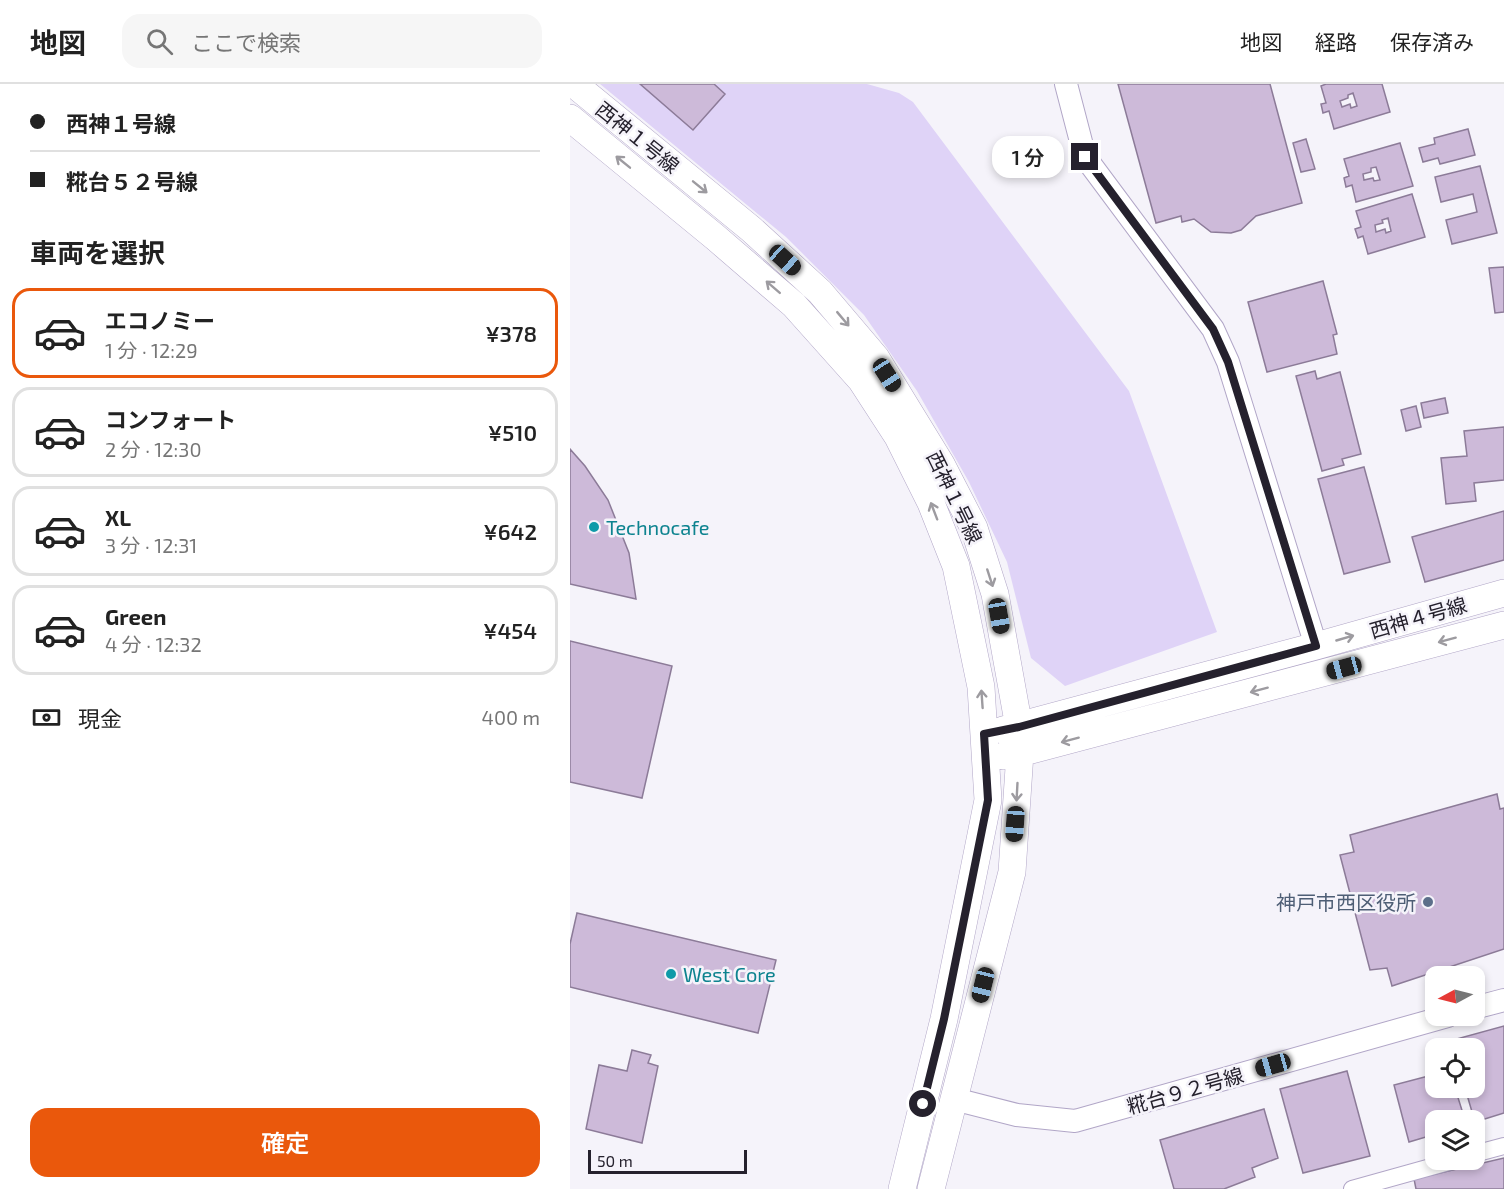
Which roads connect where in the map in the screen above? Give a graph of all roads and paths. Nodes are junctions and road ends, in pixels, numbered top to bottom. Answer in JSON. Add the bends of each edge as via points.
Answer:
{"nodes":[{"id":1,"x":574,"y":84,"type":"edge"},
{"id":2,"x":1066,"y":84,"type":"edge"},
{"id":3,"x":570,"y":118,"type":"edge"},
{"id":4,"x":1504,"y":593,"type":"edge"},
{"id":5,"x":1504,"y":625,"type":"edge"},
{"id":6,"x":1316,"y":646,"type":"junction"},
{"id":7,"x":1019,"y":740,"type":"junction"},
{"id":8,"x":985,"y":746,"type":"junction"},
{"id":9,"x":1504,"y":1000,"type":"edge"},
{"id":10,"x":1485,"y":1005,"type":"edge"},
{"id":11,"x":1425,"y":1022,"type":"edge"},
{"id":12,"x":954,"y":1099,"type":"junction"},
{"id":13,"x":1504,"y":1146,"type":"edge"},
{"id":14,"x":1485,"y":1151,"type":"edge"},
{"id":15,"x":1425,"y":1169,"type":"edge"},
{"id":16,"x":902,"y":1189,"type":"edge"},
{"id":17,"x":931,"y":1189,"type":"edge"},
{"id":18,"x":1352,"y":1189,"type":"edge"}],
"edges":[{"from":1,"to":7,"type":"street","name":"西神１号線","one_way":true,"via":[[820,292],[876,358],[974,528],[995,594]]},
{"from":2,"to":6,"type":"street","via":[[1085,157],[1213,329]]},
{"from":8,"to":3,"type":"street","name":"西神１号線","one_way":true,"via":[[981,687],[956,566],[903,446],[861,380],[794,305]]},
{"from":6,"to":4,"type":"street","name":"西神４号線","one_way":true},
{"from":5,"to":7,"type":"street","name":"西神４号線","one_way":true},
{"from":6,"to":7,"type":"street","name":"西神４号線"},
{"from":7,"to":8,"type":"street","name":"西神４号線"},
{"from":7,"to":12,"type":"street","name":"西神１号線","one_way":true,"via":[[1012,872]]},
{"from":8,"to":16,"type":"street","name":"西神１号線","via":[[988,800],[944,1019]]},
{"from":9,"to":10,"type":"street"},
{"from":11,"to":12,"type":"street","name":"糀台９２号線","via":[[1075,1121],[1017,1115]]},
{"from":12,"to":17,"type":"street","name":"西神１号線"},
{"from":13,"to":14,"type":"street"},
{"from":15,"to":18,"type":"street"}]}
